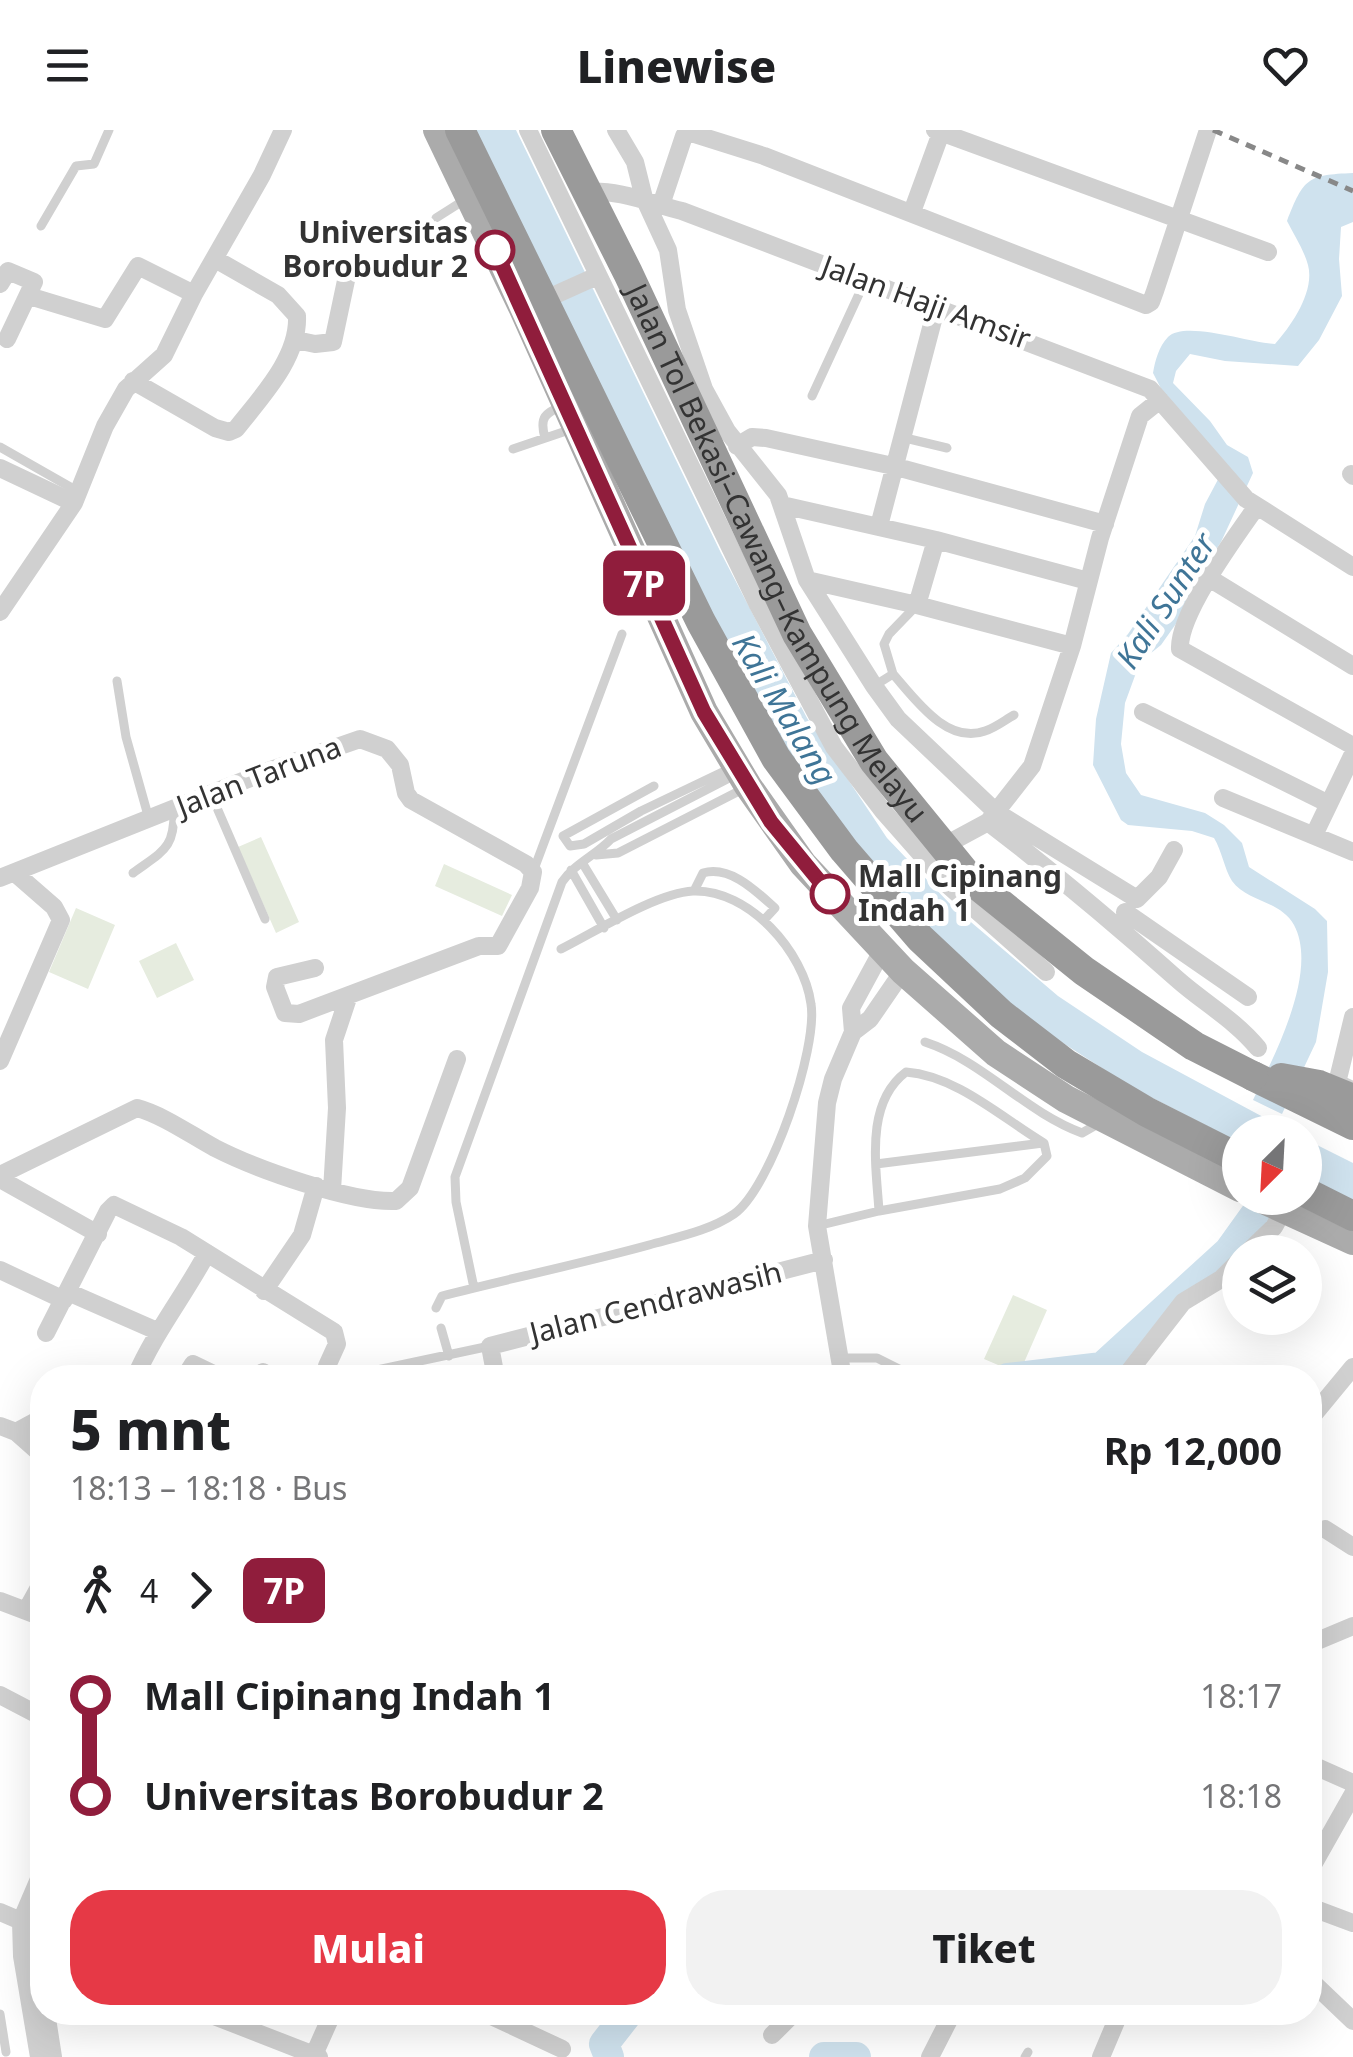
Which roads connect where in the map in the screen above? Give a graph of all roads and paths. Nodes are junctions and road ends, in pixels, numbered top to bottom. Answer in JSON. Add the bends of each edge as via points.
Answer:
{"nodes":[{"id":1,"x":108,"y":130,"type":"edge"},
{"id":2,"x":283,"y":130,"type":"edge"},
{"id":3,"x":437,"y":130,"type":"edge"},
{"id":4,"x":460,"y":130,"type":"edge"},
{"id":5,"x":528,"y":130,"type":"edge"},
{"id":6,"x":556,"y":130,"type":"edge"},
{"id":7,"x":616,"y":130,"type":"edge"},
{"id":8,"x":939,"y":131,"type":"edge"},
{"id":9,"x":1206,"y":131,"type":"edge"},
{"id":10,"x":468,"y":198,"type":"junction"},
{"id":11,"x":562,"y":202,"type":"junction"},
{"id":12,"x":653,"y":202,"type":"junction"},
{"id":13,"x":912,"y":212,"type":"junction"},
{"id":14,"x":436,"y":218,"type":"dead end"},
{"id":15,"x":1178,"y":218,"type":"junction"},
{"id":16,"x":42,"y":226,"type":"dead end"},
{"id":17,"x":1268,"y":252,"type":"dead end"},
{"id":18,"x":215,"y":259,"type":"junction"},
{"id":19,"x":348,"y":271,"type":"dead end"},
{"id":20,"x":3,"y":274,"type":"edge"},
{"id":21,"x":593,"y":278,"type":"junction"},
{"id":22,"x":864,"y":280,"type":"junction"},
{"id":23,"x":194,"y":294,"type":"junction"},
{"id":24,"x":29,"y":296,"type":"junction"},
{"id":25,"x":529,"y":307,"type":"junction"},
{"id":26,"x":936,"y":309,"type":"junction"},
{"id":27,"x":7,"y":338,"type":"dead end"},
{"id":28,"x":296,"y":340,"type":"junction"},
{"id":29,"x":133,"y":381,"type":"junction"},
{"id":30,"x":704,"y":389,"type":"junction"},
{"id":31,"x":812,"y":396,"type":"dead end"},
{"id":32,"x":658,"y":400,"type":"junction"},
{"id":33,"x":1160,"y":400,"type":"junction"},
{"id":34,"x":570,"y":416,"type":"junction"},
{"id":35,"x":901,"y":437,"type":"junction"},
{"id":36,"x":545,"y":438,"type":"junction"},
{"id":37,"x":737,"y":446,"type":"junction"},
{"id":38,"x":0,"y":448,"type":"edge"},
{"id":39,"x":947,"y":448,"type":"dead end"},
{"id":40,"x":513,"y":449,"type":"dead end"},
{"id":41,"x":894,"y":466,"type":"junction"},
{"id":42,"x":0,"y":468,"type":"edge"},
{"id":43,"x":77,"y":497,"type":"junction"},
{"id":44,"x":1252,"y":502,"type":"junction"},
{"id":45,"x":782,"y":506,"type":"junction"},
{"id":46,"x":1105,"y":524,"type":"junction"},
{"id":47,"x":879,"y":526,"type":"junction"},
{"id":48,"x":936,"y":540,"type":"junction"},
{"id":49,"x":1353,"y":567,"type":"edge"},
{"id":50,"x":1209,"y":578,"type":"junction"},
{"id":51,"x":807,"y":580,"type":"junction"},
{"id":52,"x":1088,"y":582,"type":"junction"},
{"id":53,"x":918,"y":604,"type":"junction"},
{"id":54,"x":758,"y":605,"type":"junction"},
{"id":55,"x":0,"y":612,"type":"edge"},
{"id":56,"x":622,"y":634,"type":"dead end"},
{"id":57,"x":1072,"y":646,"type":"junction"},
{"id":58,"x":1353,"y":666,"type":"edge"},
{"id":59,"x":893,"y":674,"type":"junction"},
{"id":60,"x":117,"y":680,"type":"dead end"},
{"id":61,"x":874,"y":686,"type":"junction"},
{"id":62,"x":1143,"y":712,"type":"dead end"},
{"id":63,"x":1014,"y":715,"type":"dead end"},
{"id":64,"x":1353,"y":746,"type":"edge"},
{"id":65,"x":1353,"y":754,"type":"edge"},
{"id":66,"x":741,"y":775,"type":"junction"},
{"id":67,"x":1348,"y":776,"type":"edge"},
{"id":68,"x":654,"y":786,"type":"dead end"},
{"id":69,"x":211,"y":794,"type":"junction"},
{"id":70,"x":1223,"y":798,"type":"dead end"},
{"id":71,"x":1330,"y":804,"type":"junction"},
{"id":72,"x":174,"y":809,"type":"junction"},
{"id":73,"x":992,"y":817,"type":"junction"},
{"id":74,"x":148,"y":819,"type":"junction"},
{"id":75,"x":1314,"y":836,"type":"junction"},
{"id":76,"x":1174,"y":850,"type":"dead end"},
{"id":77,"x":1353,"y":852,"type":"edge"},
{"id":78,"x":596,"y":856,"type":"junction"},
{"id":79,"x":924,"y":857,"type":"junction"},
{"id":80,"x":583,"y":864,"type":"junction"},
{"id":81,"x":571,"y":870,"type":"junction"},
{"id":82,"x":533,"y":872,"type":"junction"},
{"id":83,"x":133,"y":873,"type":"dead end"},
{"id":84,"x":7,"y":876,"type":"edge"},
{"id":85,"x":694,"y":891,"type":"junction"},
{"id":86,"x":1124,"y":910,"type":"junction"},
{"id":87,"x":265,"y":919,"type":"dead end"},
{"id":88,"x":617,"y":920,"type":"junction"},
{"id":89,"x":764,"y":920,"type":"junction"},
{"id":90,"x":604,"y":928,"type":"junction"},
{"id":91,"x":561,"y":949,"type":"dead end"},
{"id":92,"x":883,"y":949,"type":"junction"},
{"id":93,"x":315,"y":968,"type":"dead end"},
{"id":94,"x":903,"y":971,"type":"junction"},
{"id":95,"x":1046,"y":972,"type":"dead end"},
{"id":96,"x":349,"y":995,"type":"junction"},
{"id":97,"x":1248,"y":997,"type":"dead end"},
{"id":98,"x":1353,"y":1017,"type":"edge"},
{"id":99,"x":852,"y":1032,"type":"junction"},
{"id":100,"x":925,"y":1042,"type":"dead end"},
{"id":101,"x":457,"y":1059,"type":"dead end"},
{"id":102,"x":0,"y":1060,"type":"edge"},
{"id":103,"x":1256,"y":1062,"type":"junction"},
{"id":104,"x":1353,"y":1091,"type":"edge"},
{"id":105,"x":1353,"y":1100,"type":"edge"},
{"id":106,"x":1105,"y":1119,"type":"junction"},
{"id":107,"x":1353,"y":1126,"type":"edge"},
{"id":108,"x":1043,"y":1143,"type":"junction"},
{"id":109,"x":1222,"y":1150,"type":"edge"},
{"id":110,"x":876,"y":1164,"type":"junction"},
{"id":111,"x":1,"y":1175,"type":"edge"},
{"id":112,"x":1222,"y":1179,"type":"edge"},
{"id":113,"x":324,"y":1188,"type":"junction"},
{"id":114,"x":1322,"y":1210,"type":"edge"},
{"id":115,"x":878,"y":1211,"type":"junction"},
{"id":116,"x":1322,"y":1214,"type":"edge"},
{"id":117,"x":1304,"y":1215,"type":"edge"},
{"id":118,"x":1353,"y":1216,"type":"edge"},
{"id":119,"x":817,"y":1226,"type":"junction"},
{"id":120,"x":1353,"y":1228,"type":"edge"},
{"id":121,"x":98,"y":1234,"type":"junction"},
{"id":122,"x":1353,"y":1241,"type":"edge"},
{"id":123,"x":206,"y":1253,"type":"junction"},
{"id":124,"x":824,"y":1260,"type":"junction"},
{"id":125,"x":0,"y":1270,"type":"edge"},
{"id":126,"x":1222,"y":1277,"type":"edge"},
{"id":127,"x":474,"y":1288,"type":"junction"},
{"id":128,"x":264,"y":1292,"type":"junction"},
{"id":129,"x":66,"y":1296,"type":"junction"},
{"id":130,"x":436,"y":1308,"type":"dead end"},
{"id":131,"x":441,"y":1328,"type":"dead end"},
{"id":132,"x":157,"y":1331,"type":"junction"},
{"id":133,"x":46,"y":1332,"type":"dead end"},
{"id":134,"x":490,"y":1346,"type":"junction"},
{"id":135,"x":449,"y":1356,"type":"junction"},
{"id":136,"x":141,"y":1365,"type":"edge"},
{"id":137,"x":327,"y":1365,"type":"edge"},
{"id":138,"x":404,"y":1365,"type":"edge"},
{"id":139,"x":494,"y":1365,"type":"edge"},
{"id":140,"x":842,"y":1365,"type":"edge"},
{"id":141,"x":853,"y":1365,"type":"edge"},
{"id":142,"x":892,"y":1365,"type":"edge"},
{"id":143,"x":1134,"y":1365,"type":"edge"},
{"id":144,"x":1353,"y":1366,"type":"edge"},
{"id":145,"x":1322,"y":1404,"type":"edge"},
{"id":146,"x":8,"y":1429,"type":"edge"},
{"id":147,"x":30,"y":1445,"type":"edge"},
{"id":148,"x":1325,"y":1528,"type":"dead end"},
{"id":149,"x":1353,"y":1546,"type":"edge"},
{"id":150,"x":0,"y":1601,"type":"edge"},
{"id":151,"x":30,"y":1612,"type":"edge"},
{"id":152,"x":1352,"y":1630,"type":"edge"},
{"id":153,"x":1322,"y":1640,"type":"edge"},
{"id":154,"x":0,"y":1695,"type":"edge"},
{"id":155,"x":30,"y":1710,"type":"edge"},
{"id":156,"x":1322,"y":1769,"type":"edge"},
{"id":157,"x":1353,"y":1783,"type":"edge"},
{"id":158,"x":1353,"y":1794,"type":"edge"},
{"id":159,"x":1322,"y":1849,"type":"edge"},
{"id":160,"x":30,"y":1899,"type":"edge"},
{"id":161,"x":1322,"y":1911,"type":"edge"},
{"id":162,"x":0,"y":1912,"type":"edge"},
{"id":163,"x":21,"y":1920,"type":"junction"},
{"id":164,"x":1353,"y":1923,"type":"edge"},
{"id":165,"x":1322,"y":1991,"type":"edge"},
{"id":166,"x":30,"y":2004,"type":"edge"},
{"id":167,"x":0,"y":2014,"type":"edge"},
{"id":168,"x":1352,"y":2019,"type":"edge"},
{"id":169,"x":34,"y":2025,"type":"edge"},
{"id":170,"x":48,"y":2025,"type":"edge"},
{"id":171,"x":237,"y":2025,"type":"edge"},
{"id":172,"x":327,"y":2025,"type":"edge"},
{"id":173,"x":511,"y":2025,"type":"edge"},
{"id":174,"x":782,"y":2025,"type":"edge"},
{"id":175,"x":946,"y":2025,"type":"edge"},
{"id":176,"x":1115,"y":2025,"type":"edge"},
{"id":177,"x":772,"y":2035,"type":"dead end"},
{"id":178,"x":562,"y":2049,"type":"dead end"},
{"id":179,"x":4,"y":2053,"type":"edge"},
{"id":180,"x":315,"y":2056,"type":"edge"},
{"id":181,"x":39,"y":2057,"type":"edge"},
{"id":182,"x":53,"y":2057,"type":"edge"},
{"id":183,"x":930,"y":2057,"type":"edge"},
{"id":184,"x":1101,"y":2057,"type":"edge"}],
"edges":[{"from":1,"to":16,"type":"lane","via":[[94,164],[76,166]]},
{"from":2,"to":18,"type":"street"},
{"from":3,"to":10,"type":"main road"},
{"from":4,"to":109,"type":"highway","bridge":true,"via":[[701,622],[776,758],[844,850],[920,938],[1001,1014],[1082,1073]]},
{"from":5,"to":11,"type":"street"},
{"from":6,"to":103,"type":"highway","name":"Jalan Tol Bekasi–Cawang–Kampung Melayu","bridge":true,"via":[[798,634],[874,761],[971,880],[1084,971],[1194,1046]]},
{"from":7,"to":12,"type":"street"},
{"from":8,"to":13,"type":"street"},
{"from":8,"to":15,"type":"street"},
{"from":9,"to":15,"type":"street"},
{"from":10,"to":14,"type":"lane"},
{"from":10,"to":25,"type":"main road"},
{"from":11,"to":12,"type":"street","name":"Jalan Haji Amsir","via":[[592,192]]},
{"from":11,"to":21,"type":"street"},
{"from":12,"to":13,"type":"street","via":[[691,133]]},
{"from":12,"to":22,"type":"street","name":"Jalan Haji Amsir"},
{"from":12,"to":30,"type":"street","via":[[677,310]]},
{"from":13,"to":15,"type":"street","via":[[1146,305]]},
{"from":15,"to":17,"type":"street"},
{"from":18,"to":23,"type":"street"},
{"from":18,"to":28,"type":"street","via":[[290,306],[297,316]]},
{"from":19,"to":28,"type":"street","via":[[334,342]]},
{"from":20,"to":24,"type":"street","via":[[34,282]]},
{"from":21,"to":25,"type":"street"},
{"from":21,"to":32,"type":"street"},
{"from":22,"to":26,"type":"street","name":"Jalan Haji Amsir"},
{"from":22,"to":31,"type":"lane"},
{"from":23,"to":24,"type":"street","via":[[138,266],[105,319]]},
{"from":23,"to":29,"type":"street","via":[[164,355]]},
{"from":24,"to":27,"type":"street"},
{"from":25,"to":34,"type":"main road"},
{"from":26,"to":33,"type":"street","name":"Jalan Haji Amsir","via":[[1150,390]]},
{"from":26,"to":35,"type":"street"},
{"from":28,"to":29,"type":"street","via":[[255,405],[229,432]]},
{"from":29,"to":43,"type":"street"},
{"from":30,"to":32,"type":"street"},
{"from":30,"to":37,"type":"street"},
{"from":32,"to":54,"type":"street"},
{"from":33,"to":44,"type":"street","name":"Jalan Haji Amsir"},
{"from":33,"to":46,"type":"street","via":[[1140,416]]},
{"from":34,"to":36,"type":"lane"},
{"from":34,"to":36,"type":"lane","via":[[544,414]]},
{"from":34,"to":66,"type":"main road","via":[[704,712]]},
{"from":35,"to":39,"type":"lane"},
{"from":35,"to":41,"type":"street"},
{"from":36,"to":40,"type":"lane"},
{"from":37,"to":41,"type":"street","via":[[758,437]]},
{"from":37,"to":45,"type":"street"},
{"from":38,"to":43,"type":"lane"},
{"from":41,"to":46,"type":"street"},
{"from":41,"to":47,"type":"street"},
{"from":42,"to":43,"type":"street"},
{"from":43,"to":55,"type":"street"},
{"from":44,"to":49,"type":"street","name":"Jalan Haji Amsir"},
{"from":44,"to":50,"type":"street"},
{"from":45,"to":47,"type":"street"},
{"from":45,"to":51,"type":"street"},
{"from":46,"to":52,"type":"street"},
{"from":47,"to":48,"type":"street"},
{"from":48,"to":52,"type":"street"},
{"from":48,"to":53,"type":"street"},
{"from":50,"to":58,"type":"street"},
{"from":50,"to":64,"type":"street","via":[[1181,636],[1184,654]]},
{"from":51,"to":53,"type":"street"},
{"from":51,"to":54,"type":"street"},
{"from":51,"to":61,"type":"street"},
{"from":52,"to":57,"type":"street"},
{"from":53,"to":57,"type":"street"},
{"from":53,"to":59,"type":"lane","via":[[884,644]]},
{"from":54,"to":79,"type":"street","via":[[834,747]]},
{"from":56,"to":82,"type":"lane"},
{"from":57,"to":73,"type":"street","via":[[1032,766]]},
{"from":59,"to":61,"type":"lane"},
{"from":59,"to":63,"type":"lane","via":[[928,714],[960,733],[983,732]]},
{"from":60,"to":74,"type":"lane"},
{"from":61,"to":73,"type":"street"},
{"from":62,"to":71,"type":"street"},
{"from":65,"to":67,"type":"street"},
{"from":66,"to":68,"type":"lane","via":[[642,811],[584,844],[570,846],[563,836]]},
{"from":66,"to":78,"type":"lane","via":[[611,839]]},
{"from":66,"to":78,"type":"lane","via":[[618,853]]},
{"from":66,"to":92,"type":"main road","via":[[803,864]]},
{"from":67,"to":71,"type":"street"},
{"from":69,"to":72,"type":"street","name":"Jalan Taruna"},
{"from":69,"to":82,"type":"street","name":"Jalan Taruna","via":[[360,739],[375,742],[400,765],[411,800]]},
{"from":69,"to":87,"type":"lane"},
{"from":70,"to":75,"type":"street"},
{"from":71,"to":75,"type":"street"},
{"from":72,"to":74,"type":"street","name":"Jalan Taruna"},
{"from":72,"to":83,"type":"lane","via":[[170,846]]},
{"from":73,"to":79,"type":"street"},
{"from":73,"to":86,"type":"street"},
{"from":73,"to":86,"type":"street"},
{"from":74,"to":84,"type":"street","name":"Jalan Taruna"},
{"from":75,"to":77,"type":"street"},
{"from":76,"to":86,"type":"street","via":[[1159,877]]},
{"from":78,"to":80,"type":"lane"},
{"from":79,"to":95,"type":"street"},
{"from":80,"to":81,"type":"lane"},
{"from":80,"to":88,"type":"lane"},
{"from":81,"to":90,"type":"lane"},
{"from":81,"to":127,"type":"lane","via":[[456,1177]]},
{"from":82,"to":96,"type":"street","via":[[498,946],[479,946]]},
{"from":84,"to":102,"type":"street","via":[[54,907],[61,920]]},
{"from":85,"to":88,"type":"lane"},
{"from":85,"to":89,"type":"lane","via":[[728,898]]},
{"from":85,"to":89,"type":"lane","via":[[703,873],[722,872],[775,908]]},
{"from":86,"to":97,"type":"street"},
{"from":86,"to":103,"type":"street","via":[[1180,981],[1230,1017]]},
{"from":88,"to":90,"type":"lane"},
{"from":89,"to":127,"type":"lane","via":[[803,975],[812,1005],[796,1096],[750,1198],[736,1213],[699,1230]]},
{"from":90,"to":91,"type":"lane"},
{"from":92,"to":94,"type":"main road"},
{"from":92,"to":99,"type":"street","via":[[851,1008]]},
{"from":93,"to":96,"type":"street","via":[[277,977],[284,1013]]},
{"from":94,"to":99,"type":"street","via":[[870,1019]]},
{"from":94,"to":106,"type":"main road","via":[[996,1053]]},
{"from":96,"to":113,"type":"street","via":[[334,1040],[337,1108]]},
{"from":98,"to":104,"type":"street","via":[[1337,1083]]},
{"from":99,"to":119,"type":"street","via":[[827,1103]]},
{"from":100,"to":106,"type":"lane","via":[[950,1050],[1061,1125],[1082,1133]]},
{"from":101,"to":113,"type":"street","via":[[406,1194],[391,1202]]},
{"from":103,"to":105,"type":"highway"},
{"from":103,"to":107,"type":"highway","name":"Jalan Tol Bekasi–Cawang–Kampung Melayu"},
{"from":106,"to":112,"type":"main road"},
{"from":108,"to":110,"type":"lane"},
{"from":108,"to":110,"type":"lane","via":[[959,1090],[906,1072],[892,1083],[878,1115]]},
{"from":108,"to":115,"type":"lane","via":[[1048,1156],[1025,1178]]},
{"from":110,"to":115,"type":"lane"},
{"from":111,"to":113,"type":"street","via":[[138,1108],[231,1156]]},
{"from":111,"to":121,"type":"street"},
{"from":113,"to":128,"type":"street"},
{"from":114,"to":118,"type":"highway"},
{"from":115,"to":119,"type":"lane"},
{"from":116,"to":120,"type":"main road"},
{"from":117,"to":122,"type":"main road"},
{"from":119,"to":124,"type":"street"},
{"from":121,"to":123,"type":"street","via":[[114,1205]]},
{"from":121,"to":129,"type":"street"},
{"from":123,"to":128,"type":"street"},
{"from":123,"to":132,"type":"street"},
{"from":124,"to":134,"type":"street","name":"Jalan Cendrawasih"},
{"from":124,"to":140,"type":"street"},
{"from":125,"to":129,"type":"street"},
{"from":126,"to":143,"type":"street","via":[[1183,1302]]},
{"from":127,"to":130,"type":"lane","via":[[442,1296]]},
{"from":128,"to":137,"type":"street","via":[[334,1332],[337,1344]]},
{"from":129,"to":132,"type":"street"},
{"from":129,"to":133,"type":"street"},
{"from":131,"to":135,"type":"lane"},
{"from":132,"to":136,"type":"street"},
{"from":134,"to":135,"type":"lane"},
{"from":134,"to":139,"type":"street"},
{"from":135,"to":138,"type":"lane"},
{"from":141,"to":142,"type":"lane","via":[[878,1358]]},
{"from":144,"to":145,"type":"street"},
{"from":146,"to":147,"type":"street"},
{"from":148,"to":149,"type":"street"},
{"from":150,"to":151,"type":"street"},
{"from":152,"to":153,"type":"street"},
{"from":154,"to":155,"type":"street"},
{"from":156,"to":157,"type":"street"},
{"from":158,"to":159,"type":"street"},
{"from":160,"to":163,"type":"street"},
{"from":161,"to":164,"type":"street"},
{"from":162,"to":163,"type":"street"},
{"from":163,"to":166,"type":"street"},
{"from":165,"to":168,"type":"street"},
{"from":167,"to":179,"type":"lane"},
{"from":169,"to":181,"type":"street"},
{"from":170,"to":182,"type":"street"},
{"from":171,"to":180,"type":"street"},
{"from":172,"to":180,"type":"street"},
{"from":173,"to":178,"type":"street"},
{"from":174,"to":177,"type":"street"},
{"from":175,"to":183,"type":"street"},
{"from":176,"to":184,"type":"street"}]}
